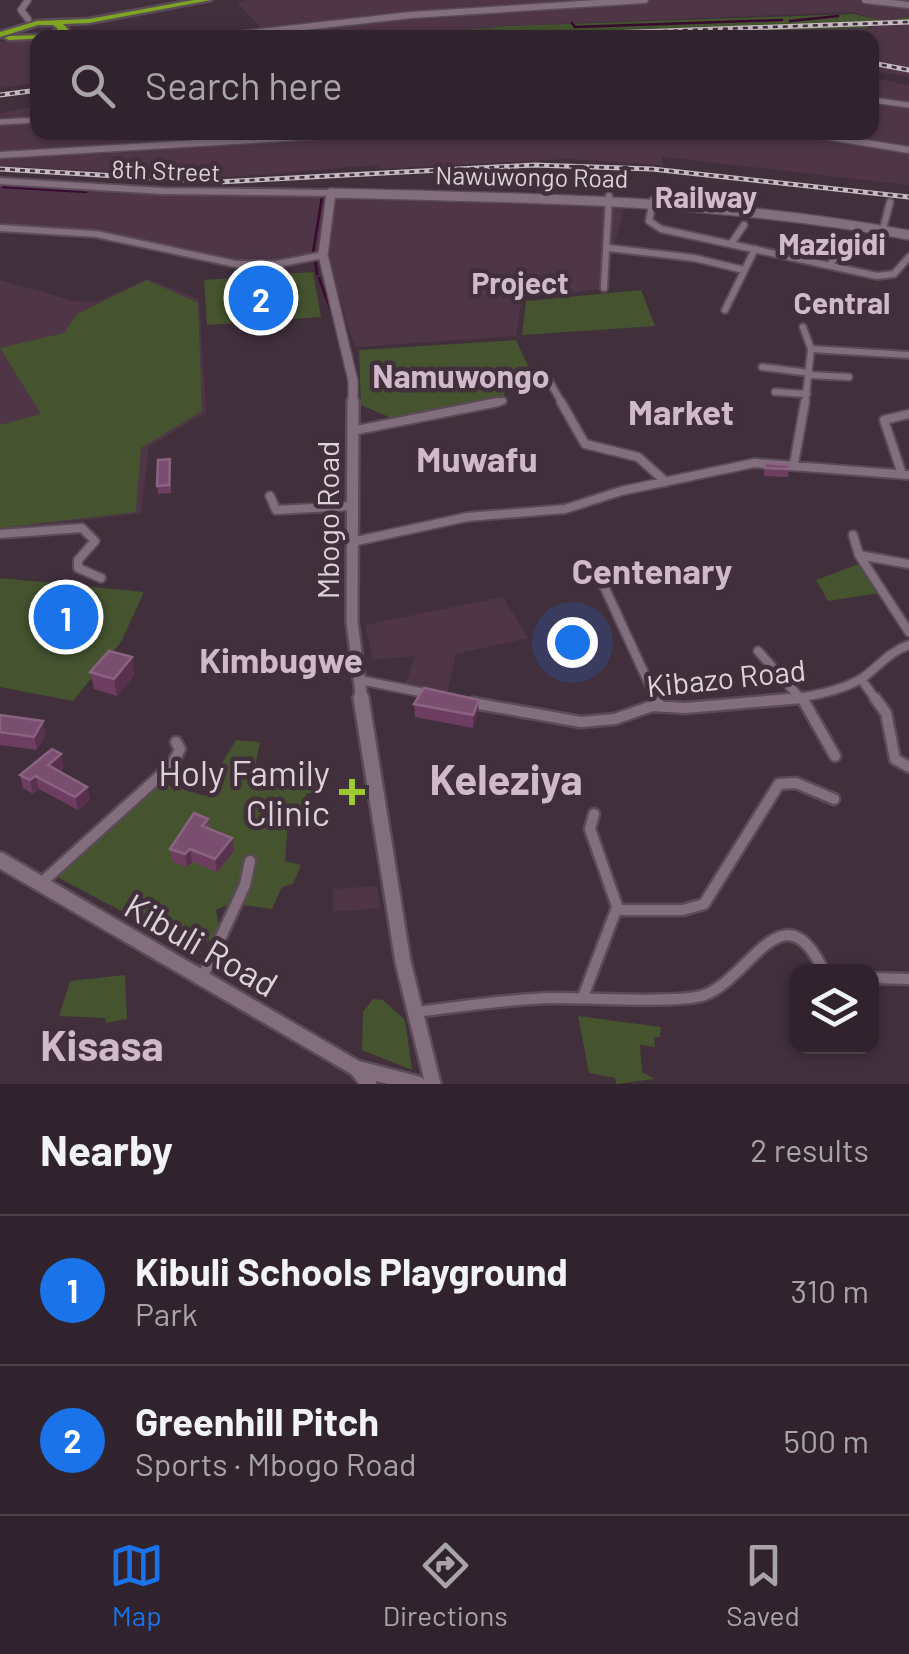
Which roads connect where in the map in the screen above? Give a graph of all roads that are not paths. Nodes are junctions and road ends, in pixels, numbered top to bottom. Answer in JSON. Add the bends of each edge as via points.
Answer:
{"nodes":[{"id":1,"x":28,"y":0,"type":"edge"},
{"id":2,"x":207,"y":0,"type":"edge"},
{"id":3,"x":222,"y":0,"type":"edge"},
{"id":4,"x":645,"y":0,"type":"edge"},
{"id":5,"x":865,"y":0,"type":"edge"},
{"id":6,"x":909,"y":5,"type":"edge"},
{"id":7,"x":49,"y":23,"type":"junction"},
{"id":8,"x":24,"y":28,"type":"junction"},
{"id":9,"x":63,"y":30,"type":"joint"},
{"id":10,"x":278,"y":30,"type":"edge"},
{"id":11,"x":30,"y":31,"type":"edge"},
{"id":12,"x":0,"y":37,"type":"edge"},
{"id":13,"x":879,"y":101,"type":"edge"},
{"id":14,"x":909,"y":105,"type":"edge"},
{"id":15,"x":30,"y":120,"type":"edge"},
{"id":16,"x":0,"y":122,"type":"edge"},
{"id":17,"x":250,"y":140,"type":"edge"},
{"id":18,"x":848,"y":140,"type":"edge"},
{"id":19,"x":909,"y":150,"type":"edge"},
{"id":20,"x":0,"y":155,"type":"edge"},
{"id":21,"x":0,"y":181,"type":"edge"},
{"id":22,"x":331,"y":193,"type":"junction"},
{"id":23,"x":609,"y":196,"type":"junction"},
{"id":24,"x":653,"y":200,"type":"junction"},
{"id":25,"x":890,"y":202,"type":"dead end"},
{"id":26,"x":744,"y":225,"type":"dead end"},
{"id":27,"x":0,"y":228,"type":"edge"},
{"id":28,"x":883,"y":229,"type":"junction"},
{"id":29,"x":909,"y":235,"type":"edge"},
{"id":30,"x":844,"y":242,"type":"dead end"},
{"id":31,"x":730,"y":244,"type":"junction"},
{"id":32,"x":609,"y":248,"type":"junction"},
{"id":33,"x":755,"y":249,"type":"junction"},
{"id":34,"x":323,"y":255,"type":"junction"},
{"id":35,"x":909,"y":257,"type":"edge"},
{"id":36,"x":830,"y":266,"type":"junction"},
{"id":37,"x":744,"y":270,"type":"junction"},
{"id":38,"x":604,"y":288,"type":"dead end"},
{"id":39,"x":724,"y":310,"type":"dead end"},
{"id":40,"x":803,"y":327,"type":"dead end"},
{"id":41,"x":810,"y":349,"type":"junction"},
{"id":42,"x":909,"y":355,"type":"edge"},
{"id":43,"x":762,"y":367,"type":"dead end"},
{"id":44,"x":810,"y":374,"type":"junction"},
{"id":45,"x":849,"y":377,"type":"dead end"},
{"id":46,"x":548,"y":379,"type":"dead end"},
{"id":47,"x":774,"y":392,"type":"dead end"},
{"id":48,"x":806,"y":394,"type":"junction"},
{"id":49,"x":503,"y":400,"type":"dead end"},
{"id":50,"x":909,"y":414,"type":"edge"},
{"id":51,"x":352,"y":431,"type":"junction"},
{"id":52,"x":794,"y":464,"type":"junction"},
{"id":53,"x":906,"y":475,"type":"edge"},
{"id":54,"x":666,"y":483,"type":"junction"},
{"id":55,"x":270,"y":496,"type":"dead end"},
{"id":56,"x":352,"y":506,"type":"junction"},
{"id":57,"x":0,"y":534,"type":"edge"},
{"id":58,"x":853,"y":535,"type":"dead end"},
{"id":59,"x":352,"y":542,"type":"junction"},
{"id":60,"x":859,"y":555,"type":"junction"},
{"id":61,"x":909,"y":564,"type":"edge"},
{"id":62,"x":101,"y":578,"type":"dead end"},
{"id":63,"x":603,"y":584,"type":"dead end"},
{"id":64,"x":909,"y":632,"type":"edge"},
{"id":65,"x":909,"y":645,"type":"edge"},
{"id":66,"x":758,"y":651,"type":"dead end"},
{"id":67,"x":861,"y":678,"type":"junction"},
{"id":68,"x":360,"y":680,"type":"junction"},
{"id":69,"x":434,"y":695,"type":"edge"},
{"id":70,"x":453,"y":698,"type":"edge"},
{"id":71,"x":802,"y":698,"type":"junction"},
{"id":72,"x":660,"y":706,"type":"junction"},
{"id":73,"x":176,"y":742,"type":"dead end"},
{"id":74,"x":835,"y":756,"type":"dead end"},
{"id":75,"x":909,"y":767,"type":"edge"},
{"id":76,"x":834,"y":799,"type":"dead end"},
{"id":77,"x":594,"y":814,"type":"dead end"},
{"id":78,"x":0,"y":860,"type":"edge"},
{"id":79,"x":250,"y":861,"type":"dead end"},
{"id":80,"x":40,"y":884,"type":"junction"},
{"id":81,"x":618,"y":909,"type":"junction"},
{"id":82,"x":820,"y":964,"type":"edge"},
{"id":83,"x":879,"y":978,"type":"edge"},
{"id":84,"x":202,"y":980,"type":"junction"},
{"id":85,"x":909,"y":980,"type":"edge"},
{"id":86,"x":583,"y":997,"type":"junction"},
{"id":87,"x":415,"y":1012,"type":"junction"},
{"id":88,"x":356,"y":1068,"type":"junction"},
{"id":89,"x":369,"y":1084,"type":"edge"},
{"id":90,"x":418,"y":1084,"type":"edge"},
{"id":91,"x":433,"y":1084,"type":"edge"}],
"edges":[{"from":1,"to":8,"type":"street","via":[[21,10]]},
{"from":2,"to":7,"type":"highway"},
{"from":3,"to":9,"type":"highway"},
{"from":4,"to":10,"type":"street"},
{"from":5,"to":6,"type":"street"},
{"from":7,"to":8,"type":"highway"},
{"from":7,"to":9,"type":"highway"},
{"from":8,"to":11,"type":"highway"},
{"from":8,"to":12,"type":"highway"},
{"from":13,"to":14,"type":"street"},
{"from":15,"to":16,"type":"street"},
{"from":17,"to":20,"type":"street"},
{"from":18,"to":19,"type":"street"},
{"from":21,"to":22,"type":"street","name":"8th Street"},
{"from":22,"to":23,"type":"street","name":"Nawuwongo Road"},
{"from":22,"to":34,"type":"street","name":"Mbogo Road"},
{"from":23,"to":24,"type":"street","name":"Nawuwongo Road"},
{"from":23,"to":32,"type":"street"},
{"from":24,"to":28,"type":"street","name":"Nawuwongo Road"},
{"from":24,"to":31,"type":"street","via":[[652,226]]},
{"from":25,"to":28,"type":"street"},
{"from":26,"to":31,"type":"street"},
{"from":27,"to":34,"type":"street","via":[[96,234],[226,263],[276,264]]},
{"from":28,"to":29,"type":"street","name":"Nawuwongo Road"},
{"from":30,"to":36,"type":"street"},
{"from":31,"to":33,"type":"street"},
{"from":32,"to":37,"type":"street"},
{"from":32,"to":38,"type":"street"},
{"from":33,"to":36,"type":"street"},
{"from":33,"to":37,"type":"street"},
{"from":34,"to":51,"type":"street","name":"Mbogo Road","via":[[353,381]]},
{"from":35,"to":36,"type":"street","via":[[887,276]]},
{"from":37,"to":39,"type":"street"},
{"from":40,"to":41,"type":"street"},
{"from":41,"to":42,"type":"street"},
{"from":41,"to":44,"type":"street"},
{"from":43,"to":44,"type":"street"},
{"from":44,"to":45,"type":"street"},
{"from":44,"to":48,"type":"street"},
{"from":46,"to":54,"type":"street","via":[[585,444],[638,456]]},
{"from":47,"to":48,"type":"street"},
{"from":48,"to":52,"type":"street"},
{"from":49,"to":51,"type":"street"},
{"from":50,"to":53,"type":"street","via":[[884,420]]},
{"from":51,"to":56,"type":"street","name":"Mbogo Road"},
{"from":52,"to":53,"type":"street"},
{"from":52,"to":54,"type":"street","via":[[754,463]]},
{"from":54,"to":59,"type":"street","via":[[548,512],[455,518]]},
{"from":55,"to":56,"type":"street","via":[[276,510]]},
{"from":56,"to":59,"type":"street","name":"Mbogo Road"},
{"from":57,"to":62,"type":"street","via":[[82,528],[94,540],[78,568]]},
{"from":58,"to":60,"type":"street"},
{"from":59,"to":68,"type":"street","name":"Mbogo Road"},
{"from":60,"to":61,"type":"street"},
{"from":60,"to":64,"type":"street"},
{"from":63,"to":72,"type":"street"},
{"from":65,"to":67,"type":"street","name":"Kibazo Road"},
{"from":66,"to":71,"type":"street"},
{"from":67,"to":71,"type":"street","name":"Kibazo Road"},
{"from":67,"to":75,"type":"street","via":[[886,713],[895,759]]},
{"from":68,"to":69,"type":"street"},
{"from":68,"to":87,"type":"street","name":"Mbogo Road","via":[[370,771]]},
{"from":70,"to":72,"type":"street","name":"Kibazo Road","via":[[581,722]]},
{"from":71,"to":72,"type":"street","name":"Kibazo Road"},
{"from":71,"to":74,"type":"street"},
{"from":73,"to":80,"type":"street","via":[[180,750],[172,764]]},
{"from":76,"to":81,"type":"street","via":[[796,783],[779,784],[704,904]]},
{"from":77,"to":81,"type":"street","via":[[590,829]]},
{"from":78,"to":80,"type":"street","name":"Kibuli Road"},
{"from":79,"to":84,"type":"street"},
{"from":80,"to":84,"type":"street","name":"Kibuli Road"},
{"from":81,"to":86,"type":"street"},
{"from":82,"to":86,"type":"street","via":[[809,942],[786,935],[703,996]]},
{"from":83,"to":85,"type":"street"},
{"from":84,"to":88,"type":"street","name":"Kibuli Road"},
{"from":86,"to":87,"type":"street"},
{"from":87,"to":91,"type":"street","name":"Mbogo Road"},
{"from":88,"to":89,"type":"street","name":"Kibuli Road"},
{"from":88,"to":90,"type":"street"}]}
